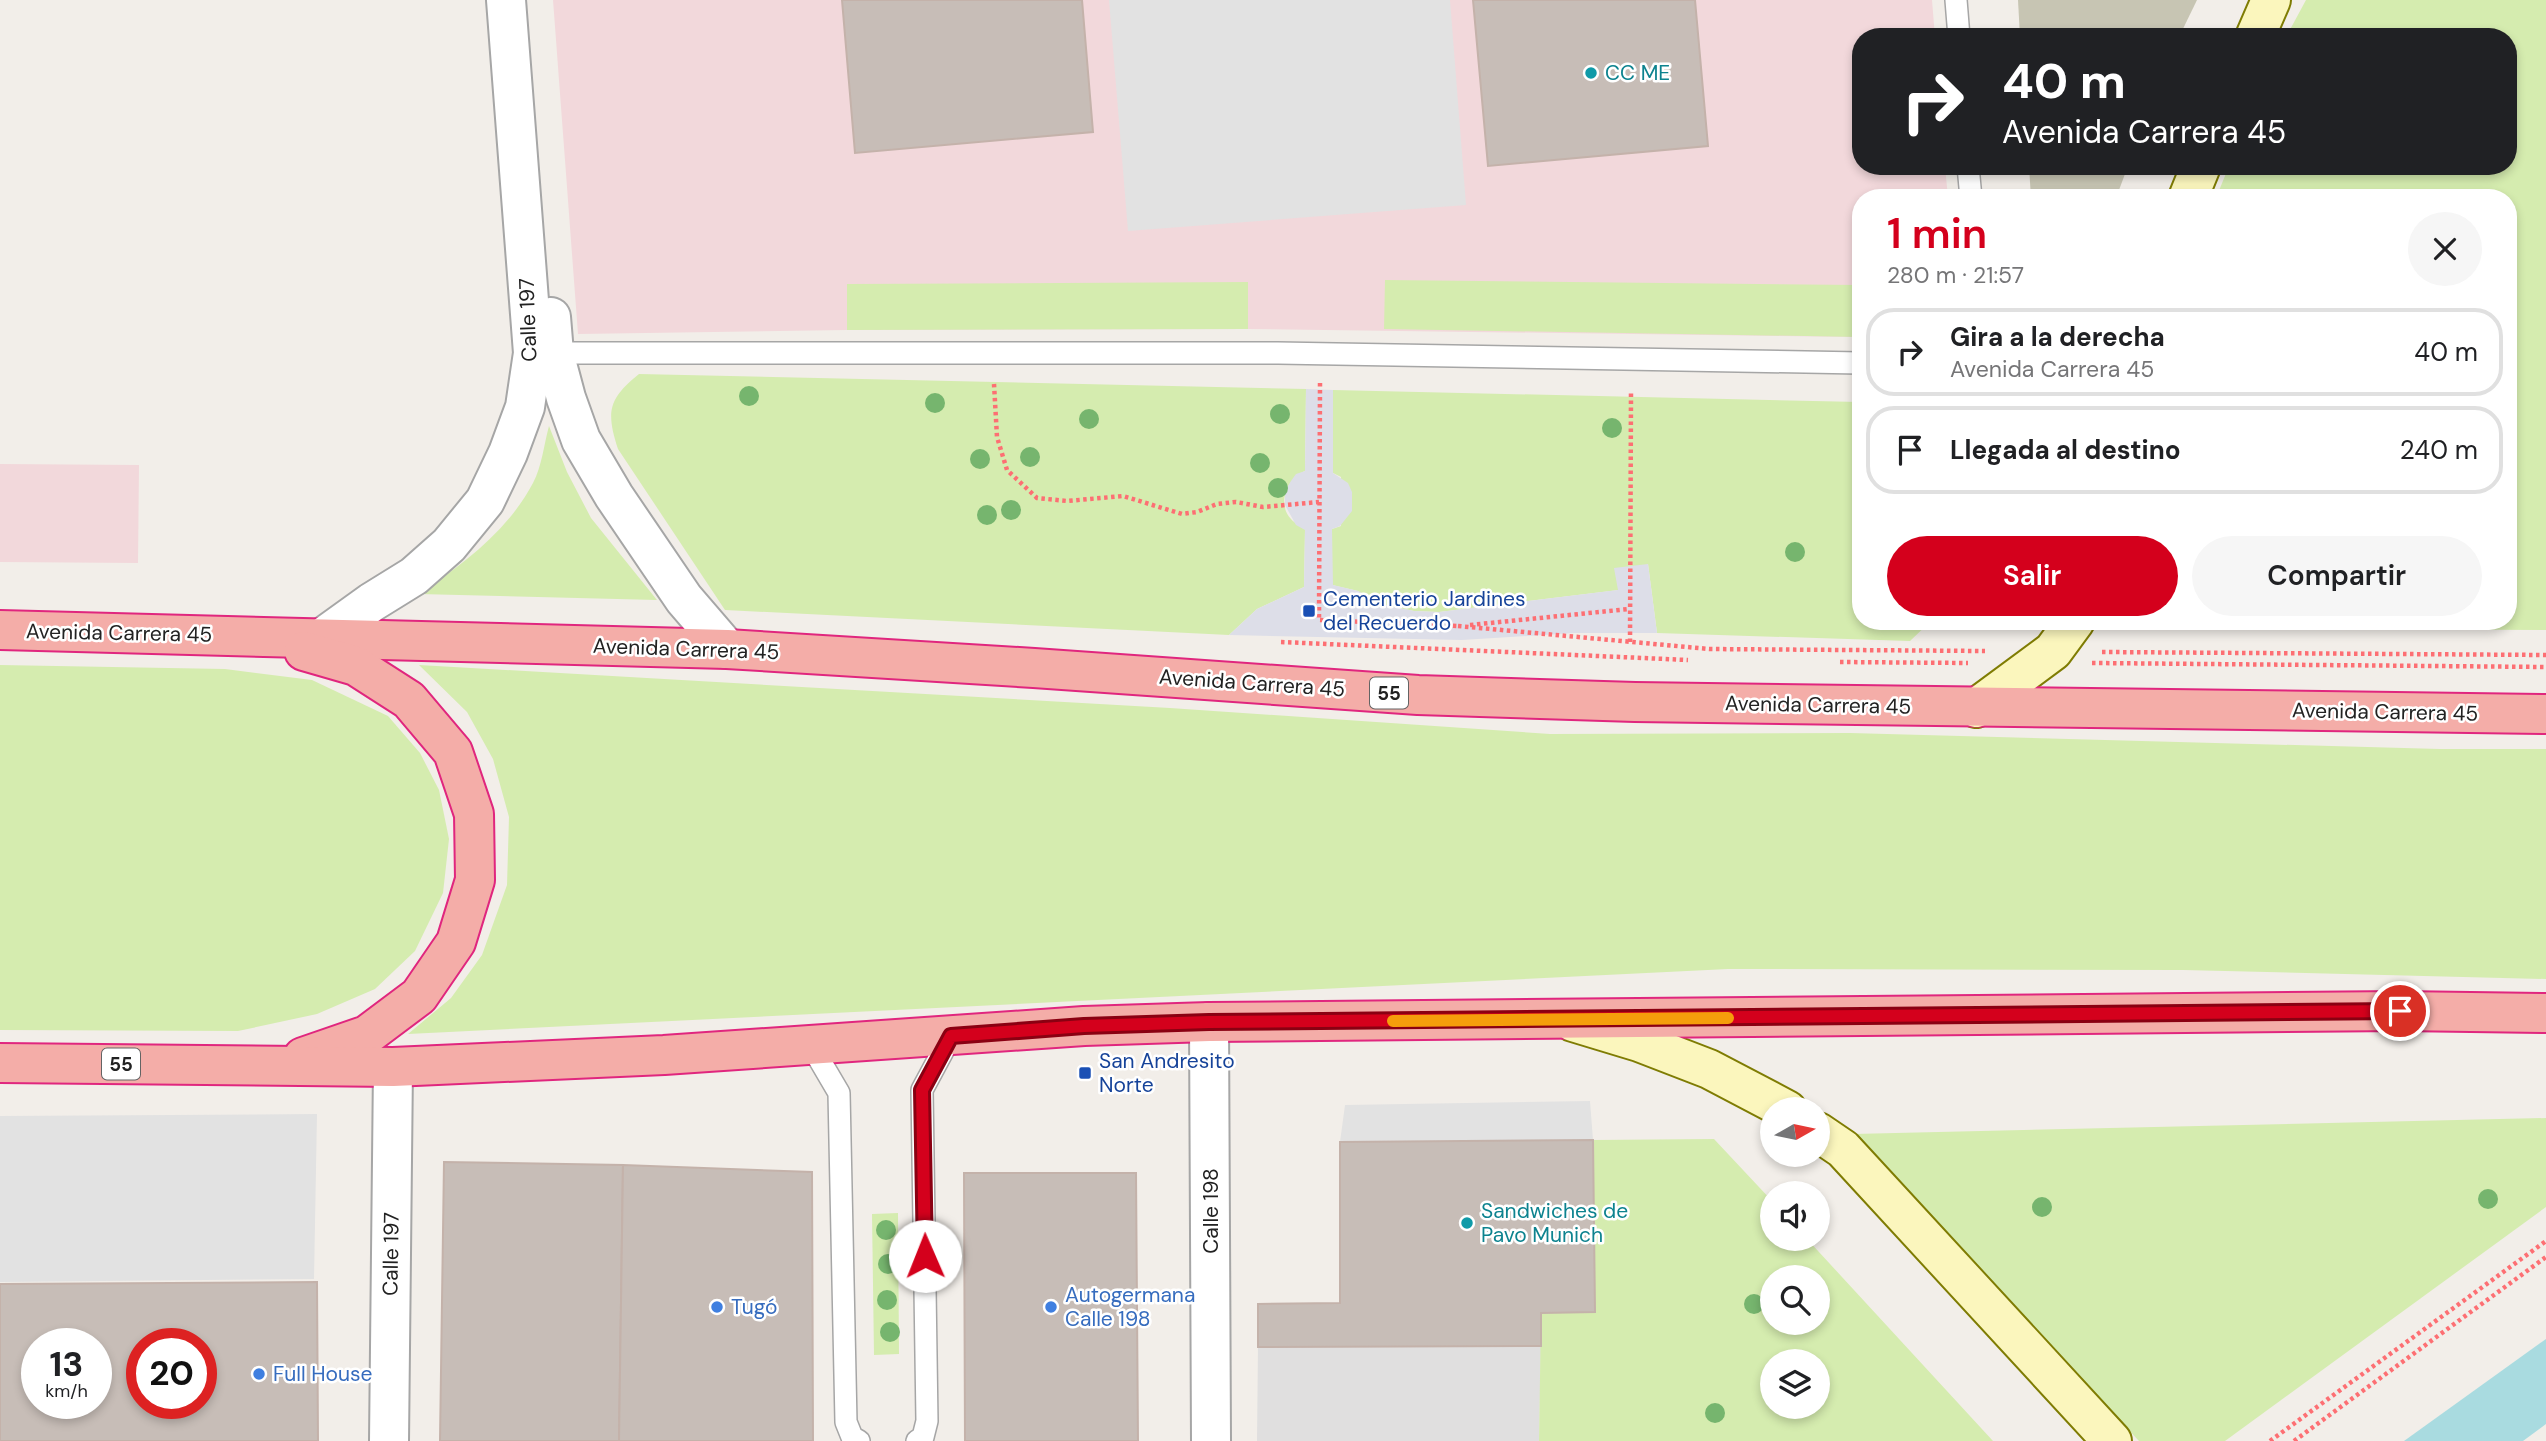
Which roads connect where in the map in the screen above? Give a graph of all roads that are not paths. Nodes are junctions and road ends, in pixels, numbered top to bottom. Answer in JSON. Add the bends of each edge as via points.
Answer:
{"nodes":[{"id":1,"x":506,"y":0,"type":"edge"},
{"id":2,"x":529,"y":0,"type":"edge"},
{"id":3,"x":1956,"y":0,"type":"edge"},
{"id":4,"x":2272,"y":0,"type":"edge"},
{"id":5,"x":1958,"y":28,"type":"edge"},
{"id":6,"x":2259,"y":28,"type":"edge"},
{"id":7,"x":543,"y":353,"type":"junction"},
{"id":8,"x":1852,"y":363,"type":"edge"},
{"id":9,"x":0,"y":630,"type":"edge"},
{"id":10,"x":2068,"y":630,"type":"edge"},
{"id":11,"x":233,"y":635,"type":"junction"},
{"id":12,"x":323,"y":638,"type":"junction"},
{"id":13,"x":727,"y":649,"type":"junction"},
{"id":14,"x":1976,"y":708,"type":"junction"},
{"id":15,"x":2546,"y":714,"type":"edge"},
{"id":16,"x":2546,"y":1013,"type":"edge"},
{"id":17,"x":1567,"y":1020,"type":"junction"},
{"id":18,"x":1209,"y":1022,"type":"junction"},
{"id":19,"x":951,"y":1036,"type":"junction"},
{"id":20,"x":812,"y":1046,"type":"junction"},
{"id":21,"x":0,"y":1063,"type":"edge"},
{"id":22,"x":243,"y":1067,"type":"junction"},
{"id":23,"x":393,"y":1067,"type":"junction"},
{"id":24,"x":1762,"y":1097,"type":"edge"},
{"id":25,"x":1830,"y":1140,"type":"edge"},
{"id":26,"x":389,"y":1441,"type":"edge"},
{"id":27,"x":859,"y":1441,"type":"edge"},
{"id":28,"x":916,"y":1441,"type":"edge"},
{"id":29,"x":1211,"y":1441,"type":"edge"},
{"id":30,"x":2112,"y":1441,"type":"edge"}],
"edges":[{"from":1,"to":7,"type":"street","name":"Calle 197"},
{"from":2,"to":7,"type":"street","name":"Calle 197"},
{"from":3,"to":5,"type":"lane"},
{"from":4,"to":6,"type":"main road"},
{"from":7,"to":8,"type":"lane","via":[[1278,353]]},
{"from":7,"to":12,"type":"street","name":"Calle 197","via":[[508,453],[485,501],[449,545],[414,576]]},
{"from":7,"to":13,"type":"street","name":"Calle 197","via":[[588,452],[614,496],[684,599]]},
{"from":9,"to":11,"type":"highway","name":"Avenida Carrera 45","number":"55"},
{"from":10,"to":14,"type":"main road","via":[[2039,663]]},
{"from":11,"to":12,"type":"highway","name":"Avenida Carrera 45","number":"55"},
{"from":11,"to":22,"type":"highway","via":[[356,666],[409,700],[453,751],[474,814],[475,880],[460,930],[419,996],[367,1035],[305,1056]]},
{"from":12,"to":13,"type":"highway","name":"Avenida Carrera 45","number":"55"},
{"from":13,"to":14,"type":"highway","name":"Avenida Carrera 45","number":"55","via":[[1418,695]]},
{"from":14,"to":15,"type":"highway","name":"Avenida Carrera 45","number":"55"},
{"from":16,"to":17,"type":"highway","number":"55"},
{"from":17,"to":18,"type":"highway","number":"55"},
{"from":17,"to":24,"type":"main road","via":[[1709,1069]]},
{"from":18,"to":19,"type":"highway","number":"55"},
{"from":18,"to":29,"type":"street","name":"Calle 198"},
{"from":19,"to":20,"type":"highway","number":"55"},
{"from":19,"to":28,"type":"lane","via":[[922,1090],[927,1421],[923,1437]]},
{"from":20,"to":23,"type":"highway","number":"55"},
{"from":20,"to":27,"type":"lane","via":[[839,1093],[846,1422],[852,1437]]},
{"from":21,"to":22,"type":"highway","number":"55"},
{"from":22,"to":23,"type":"highway","number":"55"},
{"from":23,"to":26,"type":"street","name":"Calle 197"},
{"from":25,"to":30,"type":"main road"}]}
